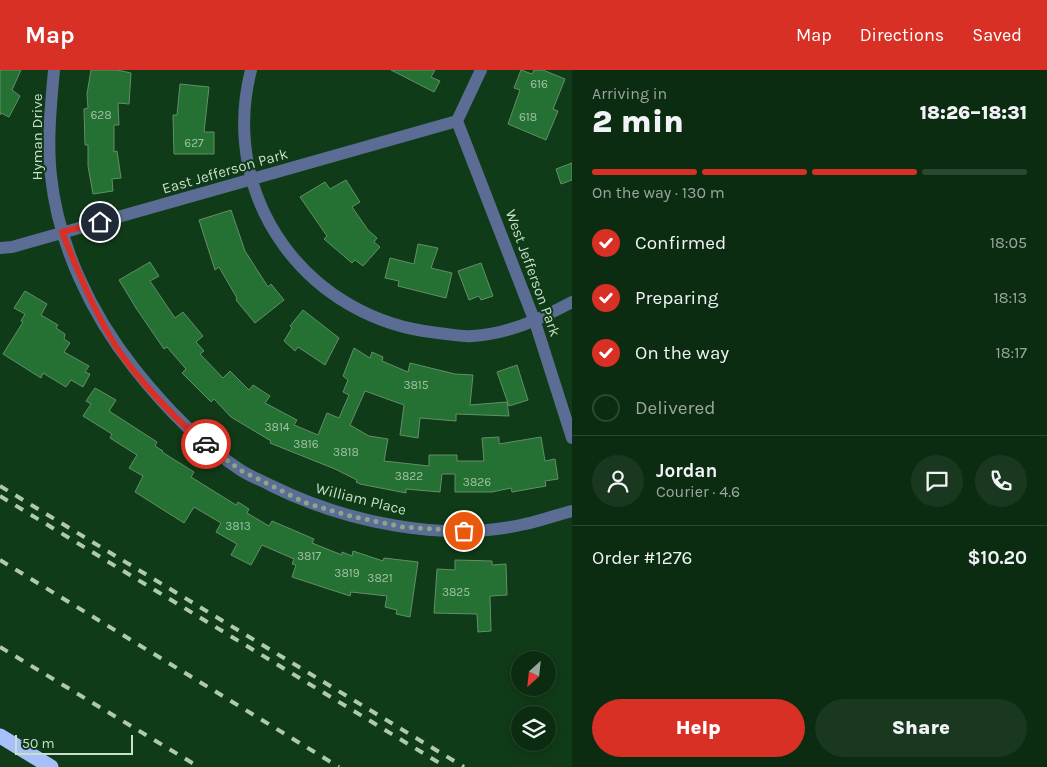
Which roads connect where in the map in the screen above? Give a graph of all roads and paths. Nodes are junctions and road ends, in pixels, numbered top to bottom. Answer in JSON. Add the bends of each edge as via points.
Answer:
{"nodes":[{"id":1,"x":54,"y":70,"type":"edge"},
{"id":2,"x":251,"y":70,"type":"edge"},
{"id":3,"x":481,"y":70,"type":"edge"},
{"id":4,"x":457,"y":121,"type":"junction"},
{"id":5,"x":252,"y":180,"type":"junction"},
{"id":6,"x":62,"y":232,"type":"junction"},
{"id":7,"x":0,"y":248,"type":"edge"},
{"id":8,"x":572,"y":302,"type":"edge"},
{"id":9,"x":535,"y":322,"type":"junction"},
{"id":10,"x":572,"y":438,"type":"edge"},
{"id":11,"x":572,"y":511,"type":"edge"},
{"id":12,"x":0,"y":736,"type":"edge"},
{"id":13,"x":51,"y":767,"type":"edge"}],
"edges":[{"from":1,"to":6,"type":"street","name":"Hyman Drive","via":[[51,176]]},
{"from":2,"to":5,"type":"street","via":[[244,95],[243,132]]},
{"from":3,"to":4,"type":"street"},
{"from":4,"to":5,"type":"street","name":"East Jefferson Park"},
{"from":4,"to":9,"type":"street","name":"West Jefferson Park"},
{"from":5,"to":6,"type":"street","name":"East Jefferson Park"},
{"from":5,"to":9,"type":"street","via":[[259,203],[274,232],[292,256],[326,291],[375,319],[418,331],[471,336],[503,332]]},
{"from":6,"to":7,"type":"street","name":"East Jefferson Park"},
{"from":6,"to":11,"type":"street","name":"William Place","via":[[85,289],[113,341],[154,393],[193,434],[240,470],[306,503],[403,527],[464,531],[524,525]]},
{"from":8,"to":9,"type":"street"},
{"from":9,"to":10,"type":"street","name":"West Jefferson Park"},
{"from":12,"to":13,"type":"highway"}]}
